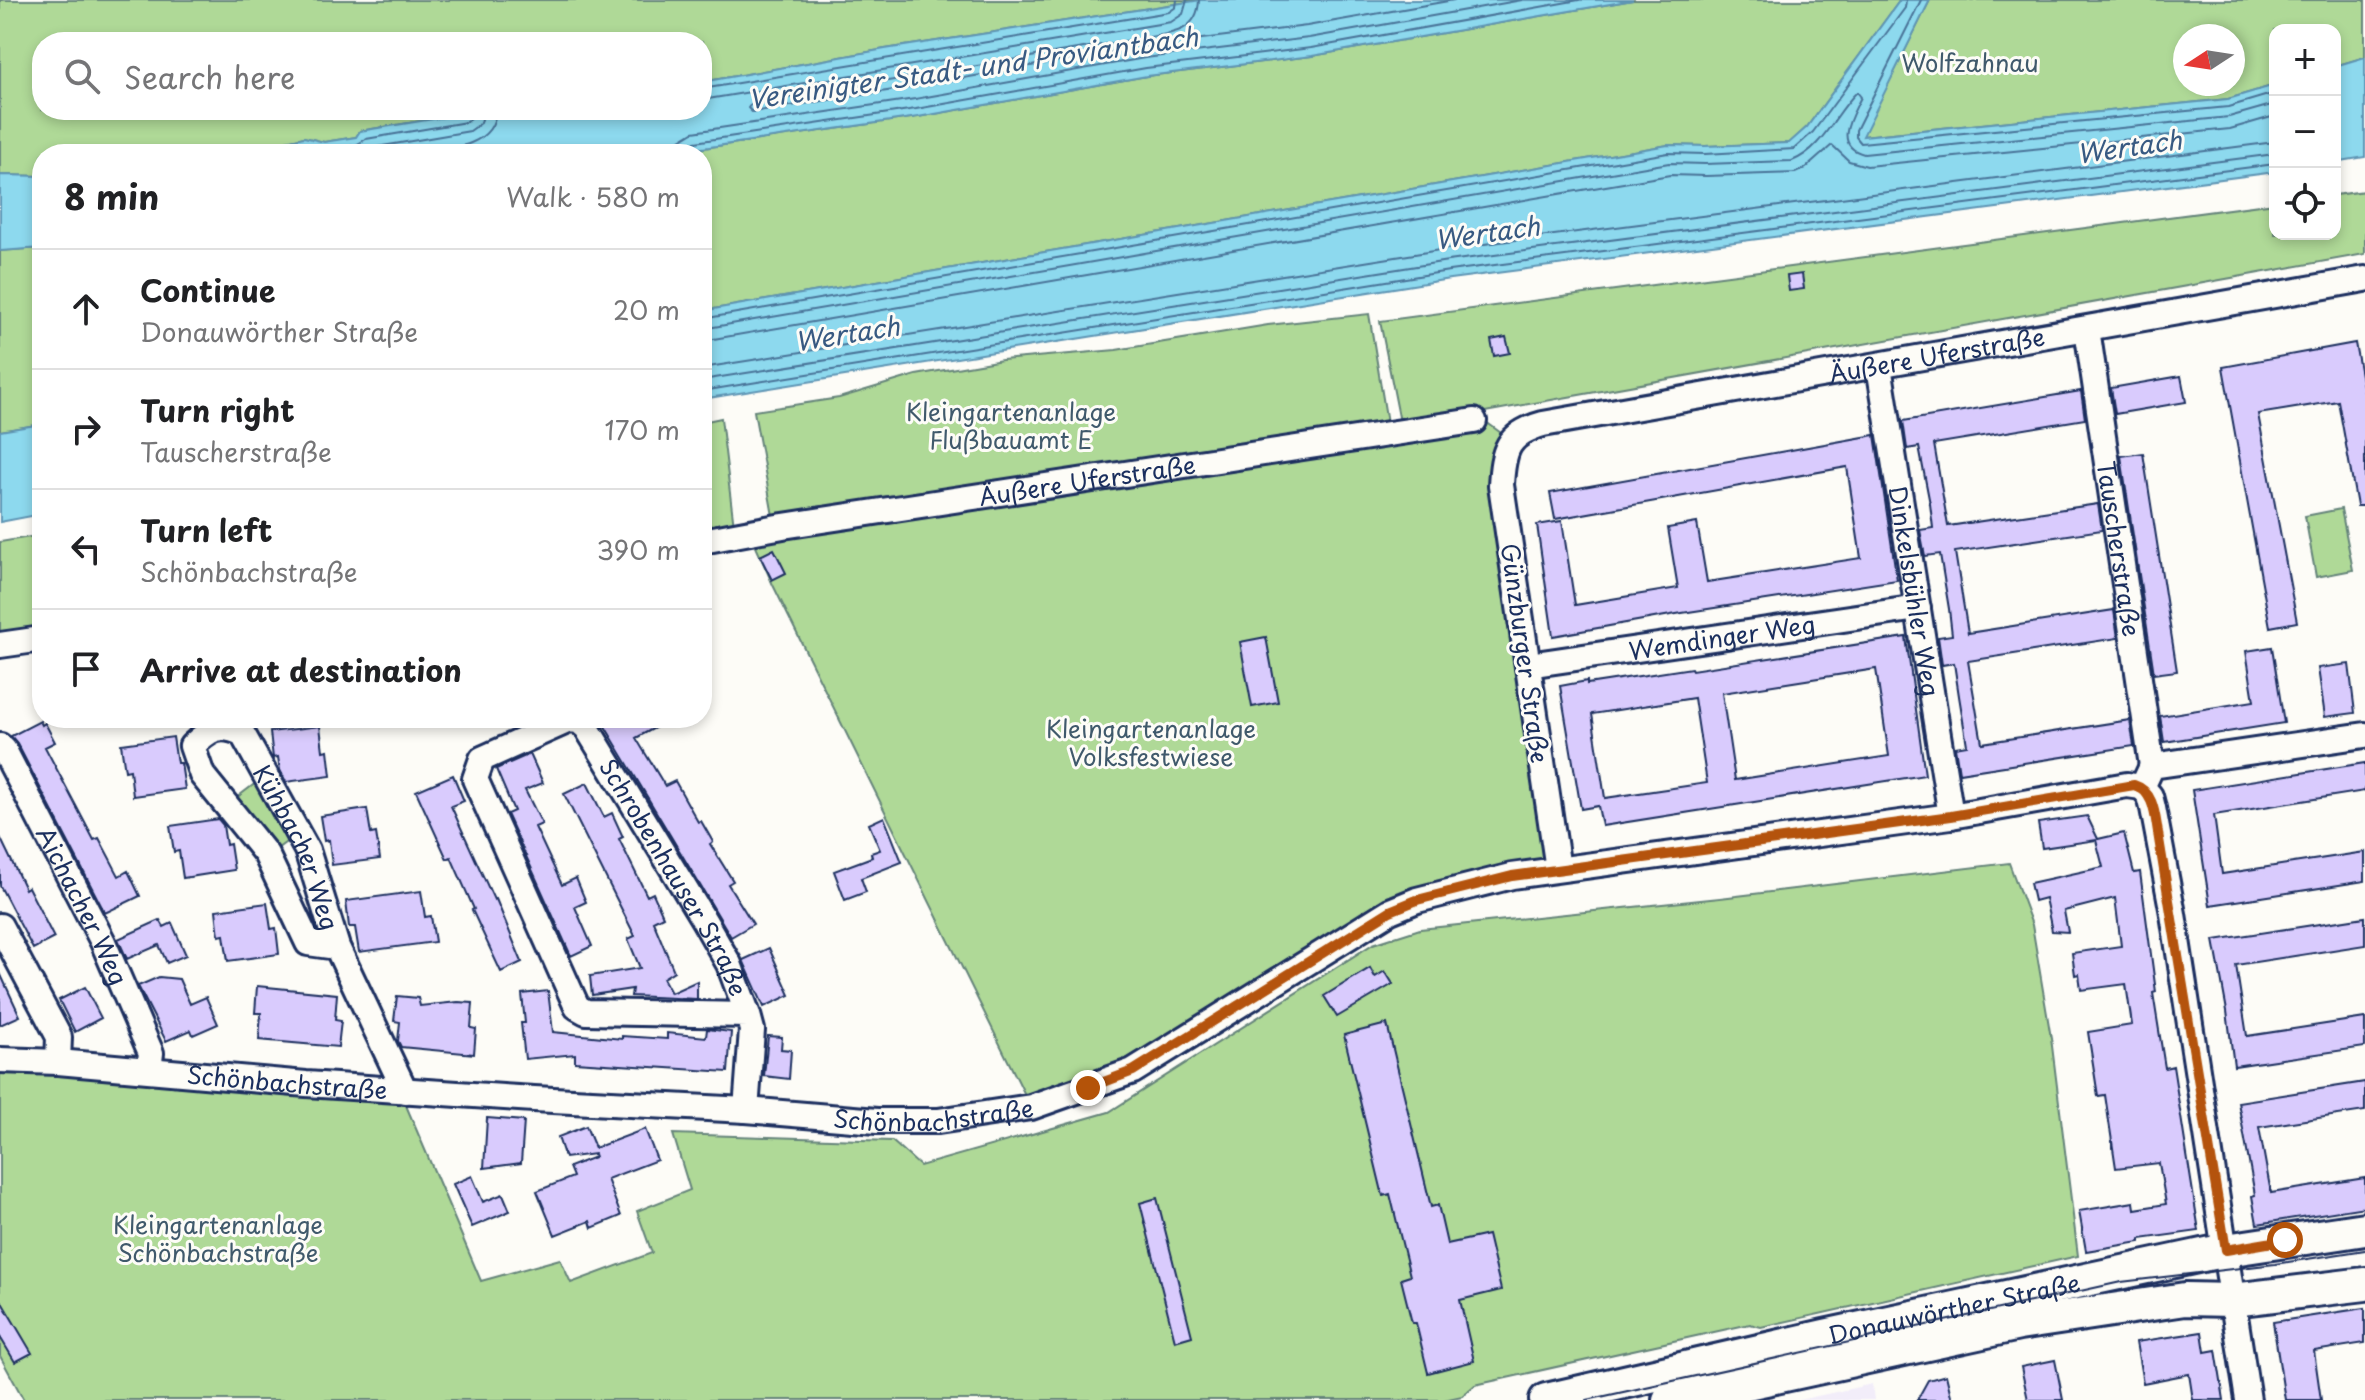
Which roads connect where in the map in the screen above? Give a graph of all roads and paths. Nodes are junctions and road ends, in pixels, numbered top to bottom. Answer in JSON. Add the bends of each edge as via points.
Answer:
{"nodes":[{"id":1,"x":2365,"y":279,"type":"edge"},
{"id":2,"x":2087,"y":329,"type":"junction"},
{"id":3,"x":1879,"y":366,"type":"junction"},
{"id":4,"x":1474,"y":421,"type":"dead end"},
{"id":5,"x":1512,"y":441,"type":"joint"},
{"id":6,"x":712,"y":539,"type":"edge"},
{"id":7,"x":1918,"y":608,"type":"junction"},
{"id":8,"x":32,"y":640,"type":"edge"},
{"id":9,"x":0,"y":645,"type":"edge"},
{"id":10,"x":1528,"y":665,"type":"junction"},
{"id":11,"x":220,"y":728,"type":"edge"},
{"id":12,"x":231,"y":728,"type":"edge"},
{"id":13,"x":551,"y":728,"type":"edge"},
{"id":14,"x":587,"y":728,"type":"edge"},
{"id":15,"x":2365,"y":735,"type":"edge"},
{"id":16,"x":0,"y":746,"type":"edge"},
{"id":17,"x":2147,"y":777,"type":"junction"},
{"id":18,"x":1951,"y":816,"type":"junction"},
{"id":19,"x":1558,"y":869,"type":"junction"},
{"id":20,"x":0,"y":926,"type":"edge"},
{"id":21,"x":337,"y":947,"type":"junction"},
{"id":22,"x":748,"y":1015,"type":"junction"},
{"id":23,"x":0,"y":1060,"type":"edge"},
{"id":24,"x":58,"y":1062,"type":"junction"},
{"id":25,"x":149,"y":1069,"type":"junction"},
{"id":26,"x":405,"y":1091,"type":"junction"},
{"id":27,"x":746,"y":1110,"type":"junction"},
{"id":28,"x":2365,"y":1229,"type":"edge"},
{"id":29,"x":2226,"y":1250,"type":"junction"},
{"id":30,"x":2365,"y":1284,"type":"edge"},
{"id":31,"x":2233,"y":1300,"type":"junction"},
{"id":32,"x":1546,"y":1400,"type":"edge"},
{"id":33,"x":1669,"y":1400,"type":"edge"},
{"id":34,"x":2248,"y":1400,"type":"edge"}],
"edges":[{"from":1,"to":2,"type":"street","name":"Äußere Uferstraße"},
{"from":2,"to":3,"type":"street","name":"Äußere Uferstraße"},
{"from":2,"to":17,"type":"street","name":"Tauscherstraße"},
{"from":3,"to":5,"type":"street","name":"Äußere Uferstraße","via":[[1543,424],[1525,429]]},
{"from":3,"to":7,"type":"street","name":"Dinkelsbühler Weg"},
{"from":4,"to":6,"type":"street","name":"Äußere Uferstraße"},
{"from":5,"to":10,"type":"street","name":"Günzburger Straße","via":[[1506,448],[1501,485]]},
{"from":7,"to":10,"type":"street","name":"Wemdinger Weg"},
{"from":7,"to":18,"type":"street","name":"Dinkelsbühler Weg"},
{"from":8,"to":9,"type":"street"},
{"from":10,"to":19,"type":"street","name":"Günzburger Straße"},
{"from":11,"to":21,"type":"street","name":"Kühbacher Weg","via":[[192,746],[202,775],[266,854],[308,943]]},
{"from":12,"to":21,"type":"street","name":"Kühbacher Weg","via":[[242,733],[307,850]]},
{"from":13,"to":22,"type":"street","name":"Schrobenhauser Straße","via":[[482,759],[475,779],[577,1007],[586,1012]]},
{"from":14,"to":22,"type":"street","name":"Schrobenhauser Straße","via":[[729,964]]},
{"from":15,"to":17,"type":"street","name":"Schönbachstraße"},
{"from":16,"to":25,"type":"street","name":"Aichacher Weg","via":[[103,942],[151,1053]]},
{"from":17,"to":18,"type":"street","name":"Schönbachstraße"},
{"from":17,"to":29,"type":"street","name":"Tauscherstraße"},
{"from":18,"to":19,"type":"street","name":"Schönbachstraße"},
{"from":19,"to":27,"type":"street","name":"Schönbachstraße","via":[[1512,876],[1390,911],[1133,1071],[1031,1107],[938,1121]]},
{"from":20,"to":24,"type":"street","via":[[59,1037]]},
{"from":21,"to":26,"type":"street","name":"Kühbacher Weg"},
{"from":22,"to":27,"type":"street","name":"Schrobenhauser Straße","via":[[752,1030]]},
{"from":23,"to":24,"type":"street","name":"Schönbachstraße"},
{"from":24,"to":25,"type":"street","name":"Schönbachstraße"},
{"from":25,"to":26,"type":"street","name":"Schönbachstraße"},
{"from":26,"to":27,"type":"street","name":"Schönbachstraße"},
{"from":28,"to":29,"type":"main road","name":"Donauwörther Straße"},
{"from":29,"to":31,"type":"street","name":"Tauscherstraße"},
{"from":29,"to":32,"type":"main road","name":"Donauwörther Straße"},
{"from":30,"to":31,"type":"main road","name":"Donauwörther Straße"},
{"from":31,"to":33,"type":"main road","name":"Donauwörther Straße","via":[[2185,1299],[2019,1324]]},
{"from":31,"to":34,"type":"street","name":"Tauscherstraße"}]}
